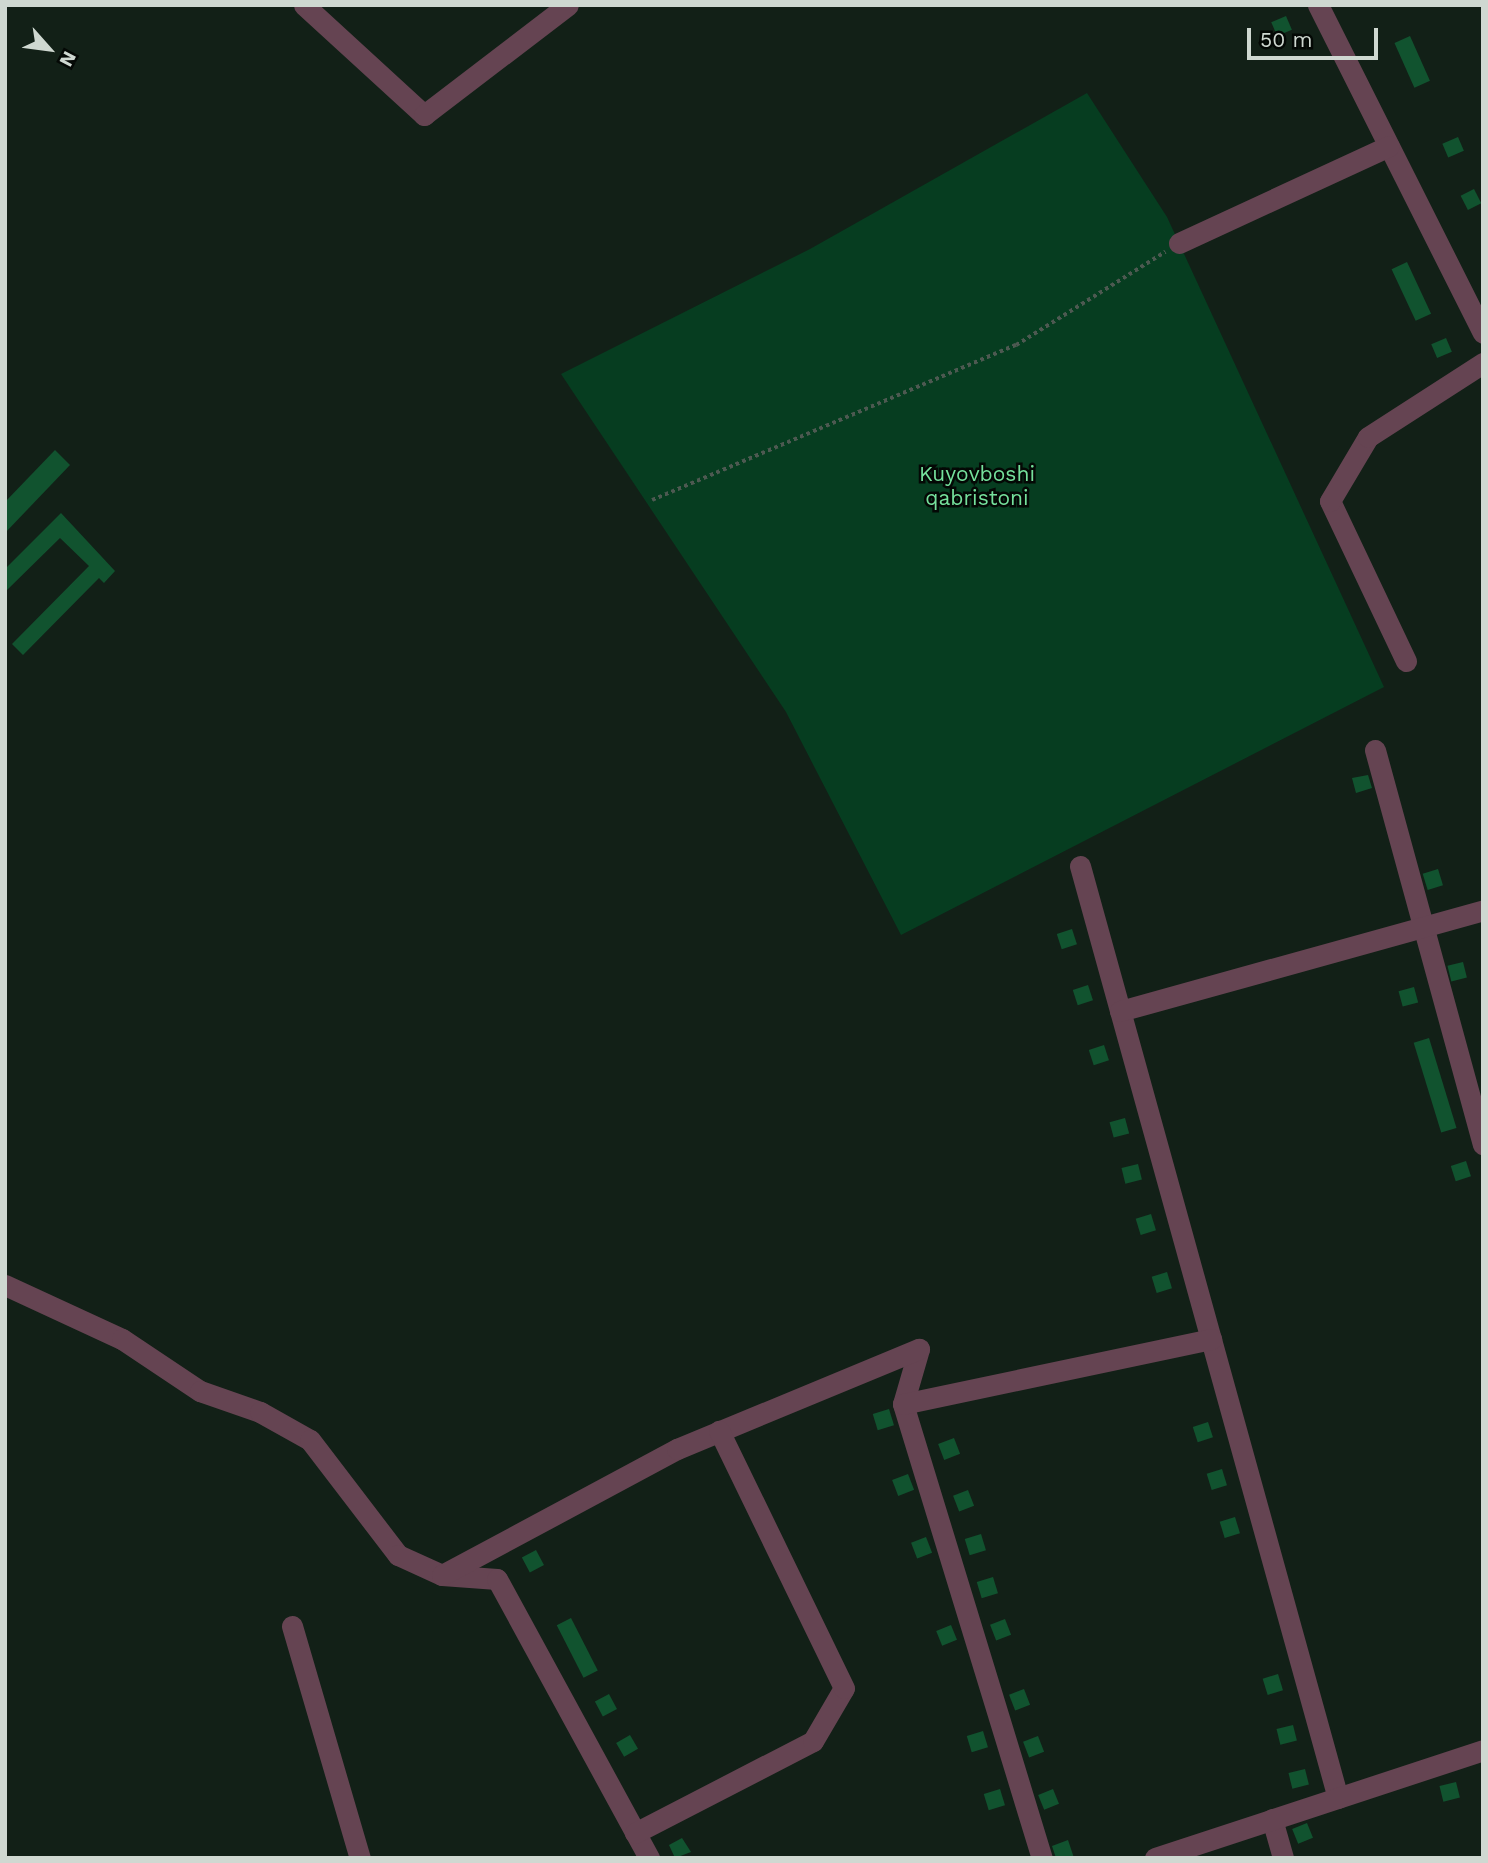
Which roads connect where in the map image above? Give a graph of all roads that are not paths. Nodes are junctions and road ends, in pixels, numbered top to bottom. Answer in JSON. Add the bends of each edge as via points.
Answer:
{"nodes":[{"id":1,"x":304,"y":5,"type":"edge"},
{"id":2,"x":568,"y":5,"type":"edge"},
{"id":3,"x":1318,"y":5,"type":"edge"},
{"id":4,"x":1389,"y":146,"type":"junction"},
{"id":5,"x":1179,"y":243,"type":"road end"},
{"id":6,"x":1483,"y":333,"type":"edge"},
{"id":7,"x":1483,"y":363,"type":"edge"},
{"id":8,"x":1406,"y":661,"type":"dead end"},
{"id":9,"x":1375,"y":750,"type":"dead end"},
{"id":10,"x":1080,"y":866,"type":"dead end"},
{"id":11,"x":1483,"y":910,"type":"edge"},
{"id":12,"x":1424,"y":930,"type":"junction"},
{"id":13,"x":1120,"y":1011,"type":"junction"},
{"id":14,"x":1483,"y":1144,"type":"edge"},
{"id":15,"x":5,"y":1285,"type":"edge"},
{"id":16,"x":1211,"y":1339,"type":"junction"},
{"id":17,"x":903,"y":1404,"type":"junction"},
{"id":18,"x":719,"y":1432,"type":"junction"},
{"id":19,"x":442,"y":1576,"type":"junction"},
{"id":20,"x":292,"y":1626,"type":"dead end"},
{"id":21,"x":1483,"y":1750,"type":"edge"},
{"id":22,"x":1338,"y":1797,"type":"junction"},
{"id":23,"x":1272,"y":1819,"type":"junction"},
{"id":24,"x":635,"y":1833,"type":"junction"},
{"id":25,"x":360,"y":1858,"type":"edge"},
{"id":26,"x":649,"y":1858,"type":"edge"},
{"id":27,"x":1042,"y":1858,"type":"edge"},
{"id":28,"x":1154,"y":1858,"type":"edge"},
{"id":29,"x":1283,"y":1858,"type":"edge"}],
"edges":[{"from":1,"to":2,"type":"street","via":[[424,115]]},
{"from":3,"to":4,"type":"street"},
{"from":4,"to":5,"type":"street"},
{"from":4,"to":6,"type":"street"},
{"from":7,"to":8,"type":"street","via":[[1368,437],[1330,501]]},
{"from":9,"to":12,"type":"street"},
{"from":10,"to":13,"type":"street"},
{"from":11,"to":12,"type":"street"},
{"from":12,"to":13,"type":"street"},
{"from":12,"to":14,"type":"street"},
{"from":13,"to":16,"type":"street"},
{"from":15,"to":19,"type":"street","via":[[122,1339],[200,1391],[260,1412],[310,1440],[398,1555]]},
{"from":16,"to":17,"type":"street"},
{"from":16,"to":22,"type":"street"},
{"from":17,"to":18,"type":"street","via":[[919,1349]]},
{"from":17,"to":27,"type":"street"},
{"from":18,"to":19,"type":"street"},
{"from":18,"to":24,"type":"street","via":[[810,1607],[844,1688],[813,1741]]},
{"from":19,"to":24,"type":"street","via":[[497,1579]]},
{"from":20,"to":25,"type":"street"},
{"from":21,"to":22,"type":"street"},
{"from":22,"to":23,"type":"street"},
{"from":23,"to":28,"type":"street"},
{"from":23,"to":29,"type":"street"},
{"from":24,"to":26,"type":"street"}]}
